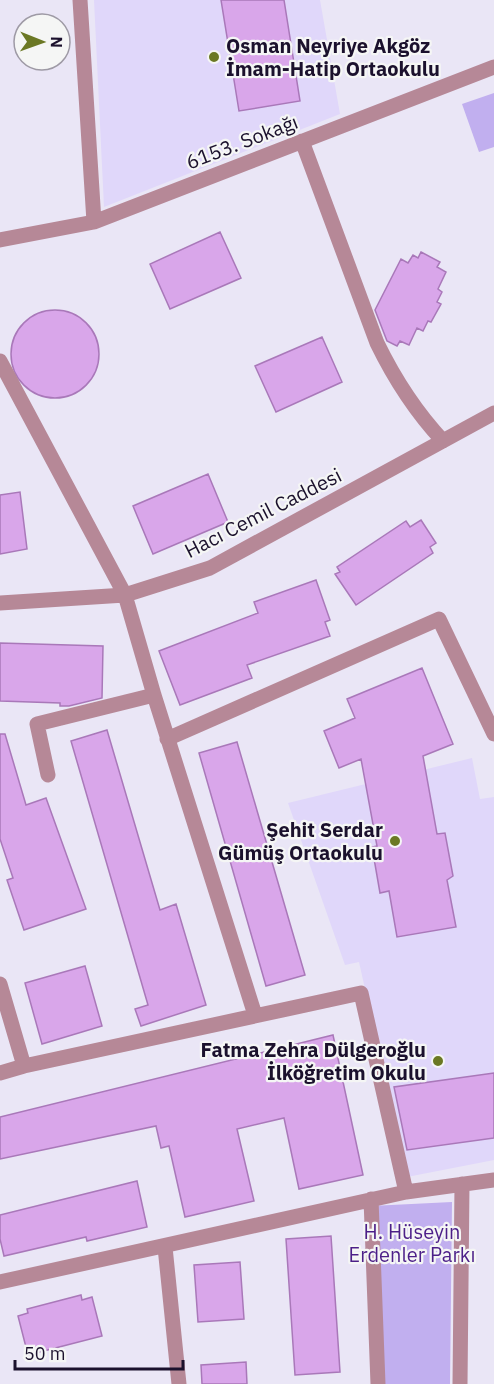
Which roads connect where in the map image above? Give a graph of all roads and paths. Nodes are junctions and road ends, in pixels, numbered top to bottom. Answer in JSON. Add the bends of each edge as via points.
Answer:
{"nodes":[{"id":1,"x":80,"y":0,"type":"edge"},
{"id":2,"x":494,"y":67,"type":"edge"},
{"id":3,"x":302,"y":141,"type":"junction"},
{"id":4,"x":94,"y":222,"type":"junction"},
{"id":5,"x":0,"y":240,"type":"edge"},
{"id":6,"x":0,"y":361,"type":"edge"},
{"id":7,"x":494,"y":413,"type":"edge"},
{"id":8,"x":443,"y":441,"type":"junction"},
{"id":9,"x":124,"y":596,"type":"junction"},
{"id":10,"x":0,"y":603,"type":"edge"},
{"id":11,"x":153,"y":694,"type":"junction"},
{"id":12,"x":494,"y":734,"type":"edge"},
{"id":13,"x":167,"y":739,"type":"junction"},
{"id":14,"x":48,"y":775,"type":"dead end"},
{"id":15,"x":0,"y":984,"type":"edge"},
{"id":16,"x":255,"y":1015,"type":"junction"},
{"id":17,"x":24,"y":1066,"type":"junction"},
{"id":18,"x":0,"y":1073,"type":"edge"},
{"id":19,"x":494,"y":1180,"type":"edge"},
{"id":20,"x":462,"y":1184,"type":"junction"},
{"id":21,"x":406,"y":1192,"type":"junction"},
{"id":22,"x":371,"y":1199,"type":"junction"},
{"id":23,"x":165,"y":1247,"type":"junction"},
{"id":24,"x":0,"y":1282,"type":"edge"},
{"id":25,"x":179,"y":1384,"type":"edge"},
{"id":26,"x":378,"y":1384,"type":"edge"},
{"id":27,"x":460,"y":1384,"type":"edge"}],
"edges":[{"from":1,"to":4,"type":"street"},
{"from":2,"to":3,"type":"street","name":"6153. Sokağı"},
{"from":3,"to":4,"type":"street","name":"6153. Sokağı"},
{"from":3,"to":8,"type":"street","via":[[390,372]]},
{"from":4,"to":5,"type":"street","name":"6153. Sokağı"},
{"from":6,"to":9,"type":"street"},
{"from":7,"to":8,"type":"street","name":"Hacı Cemil Caddesi"},
{"from":8,"to":9,"type":"street","name":"Hacı Cemil Caddesi","via":[[210,568]]},
{"from":9,"to":10,"type":"street","name":"Hacı Cemil Caddesi"},
{"from":9,"to":11,"type":"street"},
{"from":11,"to":13,"type":"street"},
{"from":11,"to":14,"type":"street","via":[[37,724]]},
{"from":12,"to":13,"type":"street","via":[[439,619]]},
{"from":13,"to":16,"type":"street"},
{"from":15,"to":17,"type":"street"},
{"from":16,"to":17,"type":"street"},
{"from":16,"to":21,"type":"street","via":[[361,993]]},
{"from":17,"to":18,"type":"street"},
{"from":19,"to":20,"type":"street"},
{"from":20,"to":21,"type":"street"},
{"from":20,"to":27,"type":"street"},
{"from":21,"to":22,"type":"street"},
{"from":22,"to":23,"type":"street"},
{"from":22,"to":26,"type":"street"},
{"from":23,"to":24,"type":"street"},
{"from":23,"to":25,"type":"street"}]}
